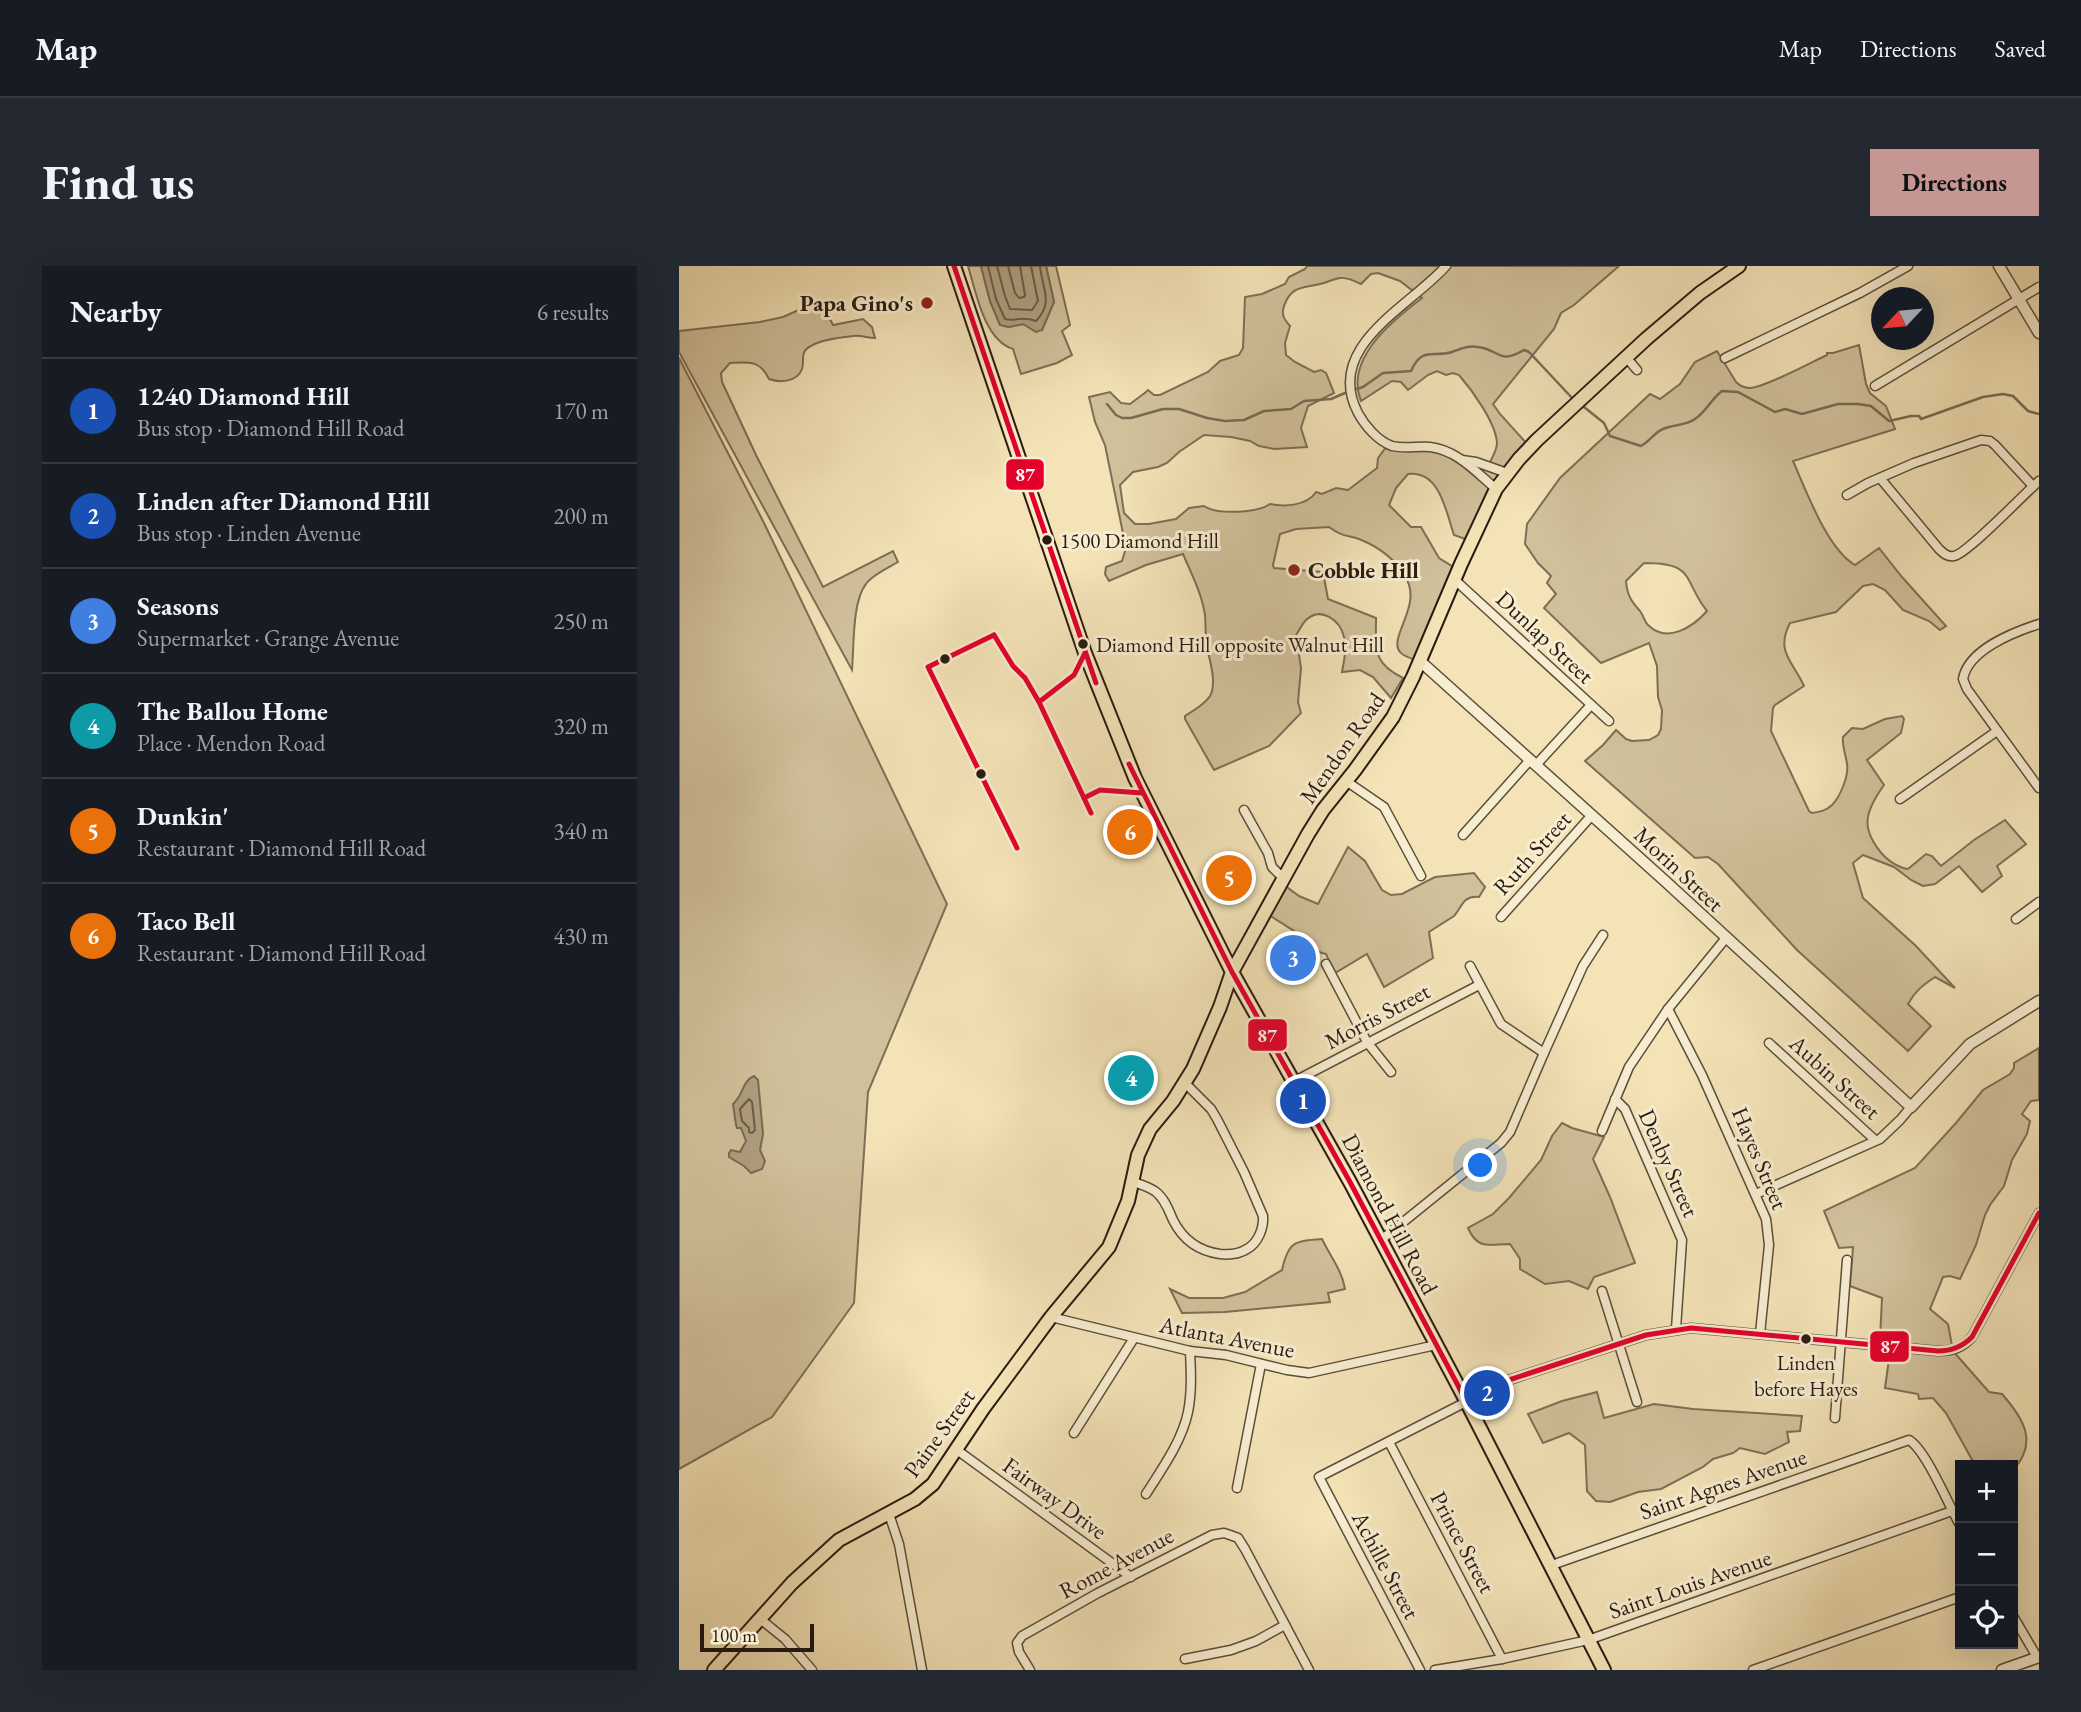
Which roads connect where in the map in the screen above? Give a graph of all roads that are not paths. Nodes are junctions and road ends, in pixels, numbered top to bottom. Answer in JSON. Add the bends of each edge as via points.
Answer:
{"nodes":[{"id":1,"x":954,"y":266,"type":"edge"},
{"id":2,"x":1446,"y":266,"type":"edge"},
{"id":3,"x":1739,"y":266,"type":"edge"},
{"id":4,"x":1908,"y":266,"type":"edge"},
{"id":5,"x":1999,"y":266,"type":"edge"},
{"id":6,"x":2039,"y":287,"type":"edge"},
{"id":7,"x":2019,"y":299,"type":"junction"},
{"id":8,"x":2039,"y":333,"type":"edge"},
{"id":9,"x":1626,"y":357,"type":"junction"},
{"id":10,"x":1725,"y":358,"type":"dead end"},
{"id":11,"x":1637,"y":370,"type":"dead end"},
{"id":12,"x":1875,"y":386,"type":"dead end"},
{"id":13,"x":1462,"y":460,"type":"junction"},
{"id":14,"x":1507,"y":473,"type":"junction"},
{"id":15,"x":1880,"y":478,"type":"junction"},
{"id":16,"x":2036,"y":483,"type":"edge"},
{"id":17,"x":1496,"y":489,"type":"junction"},
{"id":18,"x":1847,"y":495,"type":"dead end"},
{"id":19,"x":1455,"y":580,"type":"junction"},
{"id":20,"x":2039,"y":624,"type":"edge"},
{"id":21,"x":1420,"y":662,"type":"junction"},
{"id":22,"x":1591,"y":705,"type":"junction"},
{"id":23,"x":1609,"y":721,"type":"dead end"},
{"id":24,"x":1997,"y":731,"type":"junction"},
{"id":25,"x":1533,"y":762,"type":"junction"},
{"id":26,"x":1346,"y":781,"type":"junction"},
{"id":27,"x":2039,"y":788,"type":"edge"},
{"id":28,"x":1901,"y":799,"type":"dead end"},
{"id":29,"x":1244,"y":810,"type":"dead end"},
{"id":30,"x":1592,"y":816,"type":"junction"},
{"id":31,"x":1463,"y":835,"type":"dead end"},
{"id":32,"x":1421,"y":876,"type":"dead end"},
{"id":33,"x":1283,"y":878,"type":"junction"},
{"id":34,"x":2039,"y":902,"type":"edge"},
{"id":35,"x":1501,"y":917,"type":"dead end"},
{"id":36,"x":2016,"y":919,"type":"dead end"},
{"id":37,"x":1603,"y":935,"type":"dead end"},
{"id":38,"x":1726,"y":939,"type":"junction"},
{"id":39,"x":1326,"y":964,"type":"dead end"},
{"id":40,"x":1470,"y":966,"type":"dead end"},
{"id":41,"x":1232,"y":972,"type":"junction"},
{"id":42,"x":1479,"y":985,"type":"junction"},
{"id":43,"x":2039,"y":1001,"type":"edge"},
{"id":44,"x":1668,"y":1009,"type":"junction"},
{"id":45,"x":1367,"y":1042,"type":"junction"},
{"id":46,"x":1769,"y":1043,"type":"dead end"},
{"id":47,"x":1544,"y":1053,"type":"junction"},
{"id":48,"x":1391,"y":1072,"type":"dead end"},
{"id":49,"x":1184,"y":1082,"type":"junction"},
{"id":50,"x":1293,"y":1082,"type":"junction"},
{"id":51,"x":1615,"y":1099,"type":"junction"},
{"id":52,"x":1911,"y":1107,"type":"junction"},
{"id":53,"x":1602,"y":1131,"type":"dead end"},
{"id":54,"x":1875,"y":1140,"type":"junction"},
{"id":55,"x":1131,"y":1181,"type":"junction"},
{"id":56,"x":1756,"y":1194,"type":"junction"},
{"id":57,"x":2039,"y":1213,"type":"edge"},
{"id":58,"x":1381,"y":1240,"type":"junction"},
{"id":59,"x":1109,"y":1247,"type":"joint"},
{"id":60,"x":1847,"y":1260,"type":"dead end"},
{"id":61,"x":1602,"y":1291,"type":"dead end"},
{"id":62,"x":1051,"y":1317,"type":"junction"},
{"id":63,"x":1676,"y":1329,"type":"junction"},
{"id":64,"x":1760,"y":1334,"type":"junction"},
{"id":65,"x":1134,"y":1338,"type":"junction"},
{"id":66,"x":1841,"y":1341,"type":"junction"},
{"id":67,"x":1619,"y":1344,"type":"junction"},
{"id":68,"x":1436,"y":1345,"type":"junction"},
{"id":69,"x":1190,"y":1352,"type":"junction"},
{"id":70,"x":1261,"y":1364,"type":"junction"},
{"id":71,"x":1464,"y":1398,"type":"junction"},
{"id":72,"x":1637,"y":1402,"type":"dead end"},
{"id":73,"x":1835,"y":1418,"type":"dead end"},
{"id":74,"x":1074,"y":1433,"type":"dead end"},
{"id":75,"x":1389,"y":1442,"type":"junction"},
{"id":76,"x":957,"y":1450,"type":"junction"},
{"id":77,"x":1237,"y":1488,"type":"dead end"},
{"id":78,"x":1146,"y":1494,"type":"dead end"},
{"id":79,"x":1952,"y":1511,"type":"junction"},
{"id":80,"x":889,"y":1514,"type":"junction"},
{"id":81,"x":1959,"y":1523,"type":"edge"},
{"id":82,"x":1549,"y":1566,"type":"junction"},
{"id":83,"x":1131,"y":1577,"type":"junction"},
{"id":84,"x":1955,"y":1599,"type":"edge"},
{"id":85,"x":759,"y":1618,"type":"junction"},
{"id":86,"x":2018,"y":1624,"type":"edge"},
{"id":87,"x":1285,"y":1625,"type":"junction"},
{"id":88,"x":1588,"y":1640,"type":"junction"},
{"id":89,"x":2038,"y":1657,"type":"edge"},
{"id":90,"x":1185,"y":1659,"type":"dead end"},
{"id":91,"x":1502,"y":1659,"type":"junction"},
{"id":92,"x":714,"y":1670,"type":"edge"},
{"id":93,"x":812,"y":1670,"type":"edge"},
{"id":94,"x":922,"y":1670,"type":"edge"},
{"id":95,"x":1030,"y":1670,"type":"edge"},
{"id":96,"x":1309,"y":1670,"type":"edge"},
{"id":97,"x":1420,"y":1670,"type":"edge"},
{"id":98,"x":1435,"y":1670,"type":"edge"},
{"id":99,"x":1604,"y":1670,"type":"edge"},
{"id":100,"x":1753,"y":1670,"type":"edge"},
{"id":101,"x":2002,"y":1670,"type":"edge"}],
"edges":[{"from":1,"to":41,"type":"main road","name":"Diamond Hill Road","via":[[1103,701],[1135,778]]},
{"from":2,"to":13,"type":"street","via":[[1364,343],[1353,366],[1351,388],[1359,415],[1385,443],[1442,449]]},
{"from":3,"to":9,"type":"main road","name":"Mendon Road"},
{"from":4,"to":10,"type":"street"},
{"from":5,"to":7,"type":"street"},
{"from":6,"to":7,"type":"street"},
{"from":7,"to":8,"type":"street"},
{"from":7,"to":12,"type":"street"},
{"from":9,"to":11,"type":"street"},
{"from":9,"to":14,"type":"main road","name":"Mendon Road"},
{"from":13,"to":14,"type":"street"},
{"from":13,"to":17,"type":"street"},
{"from":14,"to":17,"type":"main road","name":"Mendon Road"},
{"from":15,"to":16,"type":"street","via":[[1981,439],[1995,445]]},
{"from":15,"to":16,"type":"street","via":[[1939,549],[1951,556],[1967,548]]},
{"from":15,"to":18,"type":"street"},
{"from":17,"to":19,"type":"main road","name":"Mendon Road"},
{"from":19,"to":21,"type":"main road","name":"Mendon Road"},
{"from":19,"to":22,"type":"street","name":"Dunlap Street"},
{"from":20,"to":24,"type":"street","via":[[1995,643],[1973,660],[1963,676]]},
{"from":21,"to":25,"type":"street","name":"Morin Street"},
{"from":21,"to":26,"type":"main road","name":"Mendon Road","via":[[1386,729]]},
{"from":22,"to":23,"type":"street","name":"Dunlap Street"},
{"from":22,"to":25,"type":"street"},
{"from":24,"to":27,"type":"street"},
{"from":24,"to":28,"type":"street"},
{"from":25,"to":30,"type":"street","name":"Morin Street"},
{"from":25,"to":31,"type":"street"},
{"from":26,"to":32,"type":"street","via":[[1384,807]]},
{"from":26,"to":33,"type":"main road","name":"Mendon Road"},
{"from":29,"to":33,"type":"street","via":[[1272,867]]},
{"from":30,"to":35,"type":"street","name":"Ruth Street"},
{"from":30,"to":38,"type":"street","name":"Morin Street"},
{"from":33,"to":41,"type":"main road","name":"Mendon Road"},
{"from":34,"to":36,"type":"street"},
{"from":37,"to":47,"type":"street","via":[[1583,966]]},
{"from":38,"to":44,"type":"street"},
{"from":38,"to":52,"type":"street","name":"Morin Street"},
{"from":39,"to":45,"type":"street"},
{"from":40,"to":42,"type":"street"},
{"from":41,"to":49,"type":"main road","name":"Mendon Road"},
{"from":41,"to":50,"type":"main road","name":"Diamond Hill Road"},
{"from":42,"to":45,"type":"street","name":"Morris Street"},
{"from":42,"to":47,"type":"street","via":[[1501,1024]]},
{"from":43,"to":52,"type":"street","via":[[1970,1044]]},
{"from":44,"to":51,"type":"street","via":[[1629,1067]]},
{"from":44,"to":56,"type":"street","name":"Hayes Street"},
{"from":45,"to":48,"type":"street"},
{"from":45,"to":50,"type":"street","name":"Morris Street"},
{"from":46,"to":54,"type":"street","name":"Aubin Street"},
{"from":47,"to":58,"type":"street","via":[[1501,1143]]},
{"from":49,"to":55,"type":"main road","name":"Mendon Road","via":[[1150,1129]]},
{"from":49,"to":55,"type":"street","via":[[1211,1109],[1244,1172],[1263,1216],[1260,1233],[1238,1253],[1205,1251],[1191,1244],[1155,1191]]},
{"from":50,"to":58,"type":"main road","name":"Diamond Hill Road"},
{"from":51,"to":53,"type":"street"},
{"from":51,"to":63,"type":"street","name":"Denby Street","via":[[1625,1109],[1682,1240]]},
{"from":52,"to":54,"type":"street"},
{"from":54,"to":56,"type":"street"},
{"from":55,"to":59,"type":"main road","name":"Mendon Road"},
{"from":56,"to":64,"type":"street","name":"Hayes Street","via":[[1768,1226],[1769,1245]]},
{"from":57,"to":66,"type":"street","via":[[1966,1344],[1938,1351]]},
{"from":58,"to":68,"type":"main road","name":"Diamond Hill Road"},
{"from":59,"to":62,"type":"main road","name":"Paine Street"},
{"from":60,"to":66,"type":"street"},
{"from":61,"to":67,"type":"street"},
{"from":62,"to":65,"type":"street","name":"Atlanta Avenue"},
{"from":62,"to":76,"type":"main road","name":"Paine Street"},
{"from":63,"to":64,"type":"street"},
{"from":63,"to":67,"type":"street"},
{"from":64,"to":66,"type":"street"},
{"from":65,"to":69,"type":"street","name":"Atlanta Avenue"},
{"from":65,"to":74,"type":"street"},
{"from":66,"to":73,"type":"street"},
{"from":67,"to":71,"type":"street"},
{"from":67,"to":72,"type":"street"},
{"from":68,"to":70,"type":"street","name":"Atlanta Avenue","via":[[1309,1373]]},
{"from":68,"to":71,"type":"main road","name":"Diamond Hill Road"},
{"from":69,"to":70,"type":"street","name":"Atlanta Avenue"},
{"from":69,"to":78,"type":"street","via":[[1188,1412],[1167,1462]]},
{"from":70,"to":77,"type":"street"},
{"from":71,"to":75,"type":"street"},
{"from":71,"to":82,"type":"main road","name":"Diamond Hill Road"},
{"from":75,"to":91,"type":"street","name":"Prince Street"},
{"from":75,"to":97,"type":"street","name":"Achille Street","via":[[1319,1478]]},
{"from":76,"to":80,"type":"main road","name":"Paine Street","via":[[933,1484]]},
{"from":76,"to":83,"type":"street","name":"Fairway Drive"},
{"from":79,"to":81,"type":"street"},
{"from":79,"to":82,"type":"street","name":"Saint Agnes Avenue","via":[[1909,1440]]},
{"from":79,"to":88,"type":"street","name":"Saint Louis Avenue"},
{"from":80,"to":85,"type":"main road","name":"Paine Street","via":[[839,1541]]},
{"from":80,"to":94,"type":"street","via":[[899,1544]]},
{"from":82,"to":88,"type":"main road","name":"Diamond Hill Road"},
{"from":83,"to":87,"type":"street","name":"Rome Avenue","via":[[1224,1532],[1238,1538]]},
{"from":83,"to":95,"type":"street","name":"Rome Avenue","via":[[1021,1636],[1019,1651]]},
{"from":84,"to":100,"type":"street"},
{"from":85,"to":92,"type":"main road","name":"Paine Street"},
{"from":85,"to":93,"type":"street"},
{"from":86,"to":89,"type":"street"},
{"from":87,"to":90,"type":"street","via":[[1231,1650]]},
{"from":87,"to":96,"type":"street"},
{"from":88,"to":91,"type":"street","name":"Saint Louis Avenue"},
{"from":88,"to":99,"type":"main road","name":"Diamond Hill Road"},
{"from":89,"to":101,"type":"street"},
{"from":91,"to":98,"type":"street","name":"Saint Louis Avenue"}]}
